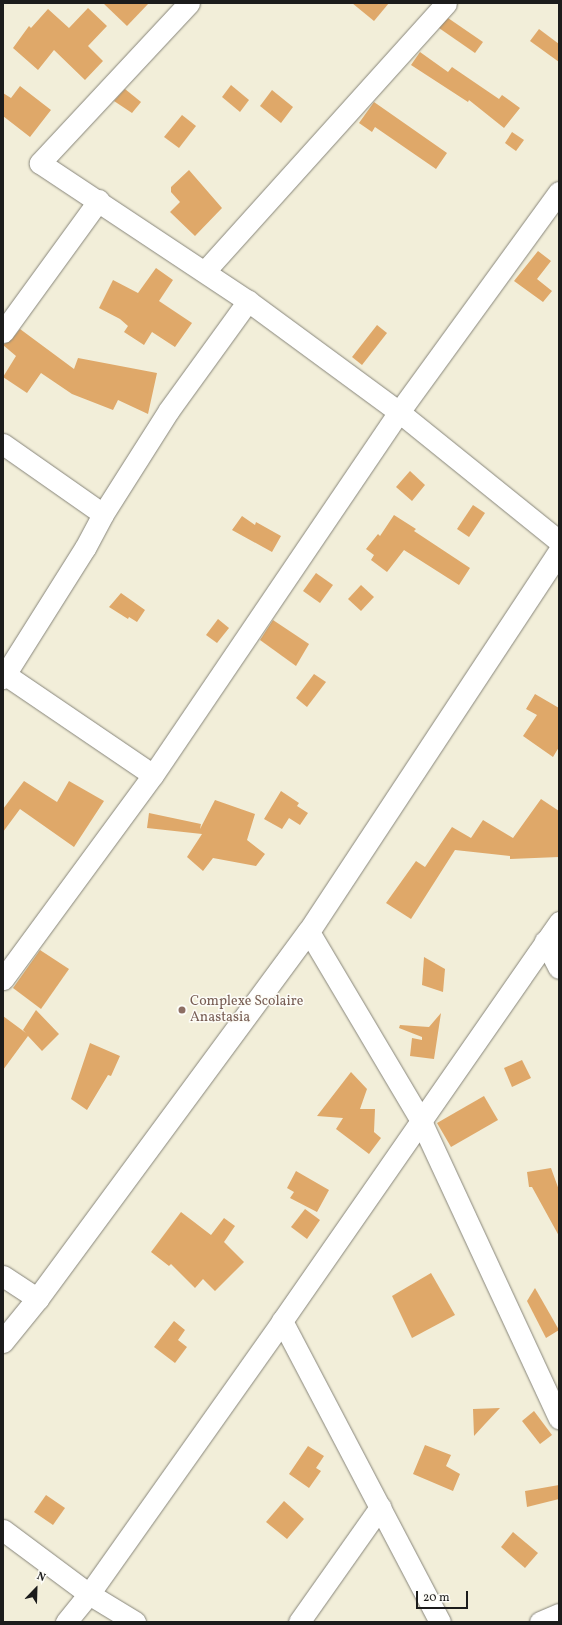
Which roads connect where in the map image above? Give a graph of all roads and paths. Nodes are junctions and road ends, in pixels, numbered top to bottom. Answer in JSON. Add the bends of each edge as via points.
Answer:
{"nodes":[{"id":1,"x":189,"y":3,"type":"edge"},
{"id":2,"x":446,"y":3,"type":"edge"},
{"id":3,"x":559,"y":192,"type":"edge"},
{"id":4,"x":99,"y":200,"type":"junction"},
{"id":5,"x":206,"y":271,"type":"junction"},
{"id":6,"x":248,"y":301,"type":"junction"},
{"id":7,"x":3,"y":332,"type":"edge"},
{"id":8,"x":399,"y":412,"type":"junction"},
{"id":9,"x":3,"y":444,"type":"edge"},
{"id":10,"x":103,"y":514,"type":"junction"},
{"id":11,"x":559,"y":541,"type":"edge"},
{"id":12,"x":559,"y":553,"type":"edge"},
{"id":13,"x":4,"y":676,"type":"edge"},
{"id":14,"x":153,"y":775,"type":"junction"},
{"id":15,"x":559,"y":922,"type":"edge"},
{"id":16,"x":309,"y":932,"type":"junction"},
{"id":17,"x":545,"y":941,"type":"junction"},
{"id":18,"x":559,"y":968,"type":"edge"},
{"id":19,"x":3,"y":979,"type":"edge"},
{"id":20,"x":420,"y":1119,"type":"junction"},
{"id":21,"x":3,"y":1276,"type":"edge"},
{"id":22,"x":38,"y":1299,"type":"junction"},
{"id":23,"x":282,"y":1321,"type":"junction"},
{"id":24,"x":3,"y":1342,"type":"edge"},
{"id":25,"x":556,"y":1406,"type":"edge"},
{"id":26,"x":380,"y":1508,"type":"junction"},
{"id":27,"x":3,"y":1530,"type":"edge"},
{"id":28,"x":89,"y":1594,"type":"junction"},
{"id":29,"x":559,"y":1614,"type":"edge"},
{"id":30,"x":66,"y":1622,"type":"edge"},
{"id":31,"x":135,"y":1622,"type":"edge"},
{"id":32,"x":300,"y":1622,"type":"edge"},
{"id":33,"x":440,"y":1622,"type":"edge"},
{"id":34,"x":540,"y":1622,"type":"edge"}],
"edges":[{"from":1,"to":4,"type":"street","via":[[40,163]]},
{"from":2,"to":5,"type":"street"},
{"from":3,"to":8,"type":"street"},
{"from":4,"to":5,"type":"street"},
{"from":4,"to":7,"type":"street"},
{"from":5,"to":6,"type":"street"},
{"from":6,"to":8,"type":"street"},
{"from":6,"to":10,"type":"street","via":[[168,410]]},
{"from":8,"to":11,"type":"street"},
{"from":8,"to":14,"type":"street"},
{"from":9,"to":10,"type":"street"},
{"from":10,"to":13,"type":"street","via":[[85,548]]},
{"from":12,"to":16,"type":"street"},
{"from":13,"to":14,"type":"street"},
{"from":14,"to":19,"type":"street"},
{"from":15,"to":17,"type":"street"},
{"from":16,"to":20,"type":"street"},
{"from":16,"to":22,"type":"street"},
{"from":17,"to":18,"type":"street"},
{"from":17,"to":20,"type":"street"},
{"from":20,"to":23,"type":"street"},
{"from":20,"to":25,"type":"street"},
{"from":21,"to":22,"type":"street"},
{"from":22,"to":24,"type":"street"},
{"from":23,"to":26,"type":"street"},
{"from":23,"to":28,"type":"street"},
{"from":26,"to":32,"type":"street"},
{"from":26,"to":33,"type":"street"},
{"from":27,"to":28,"type":"street"},
{"from":28,"to":30,"type":"street"},
{"from":28,"to":31,"type":"street"},
{"from":29,"to":34,"type":"street"}]}
